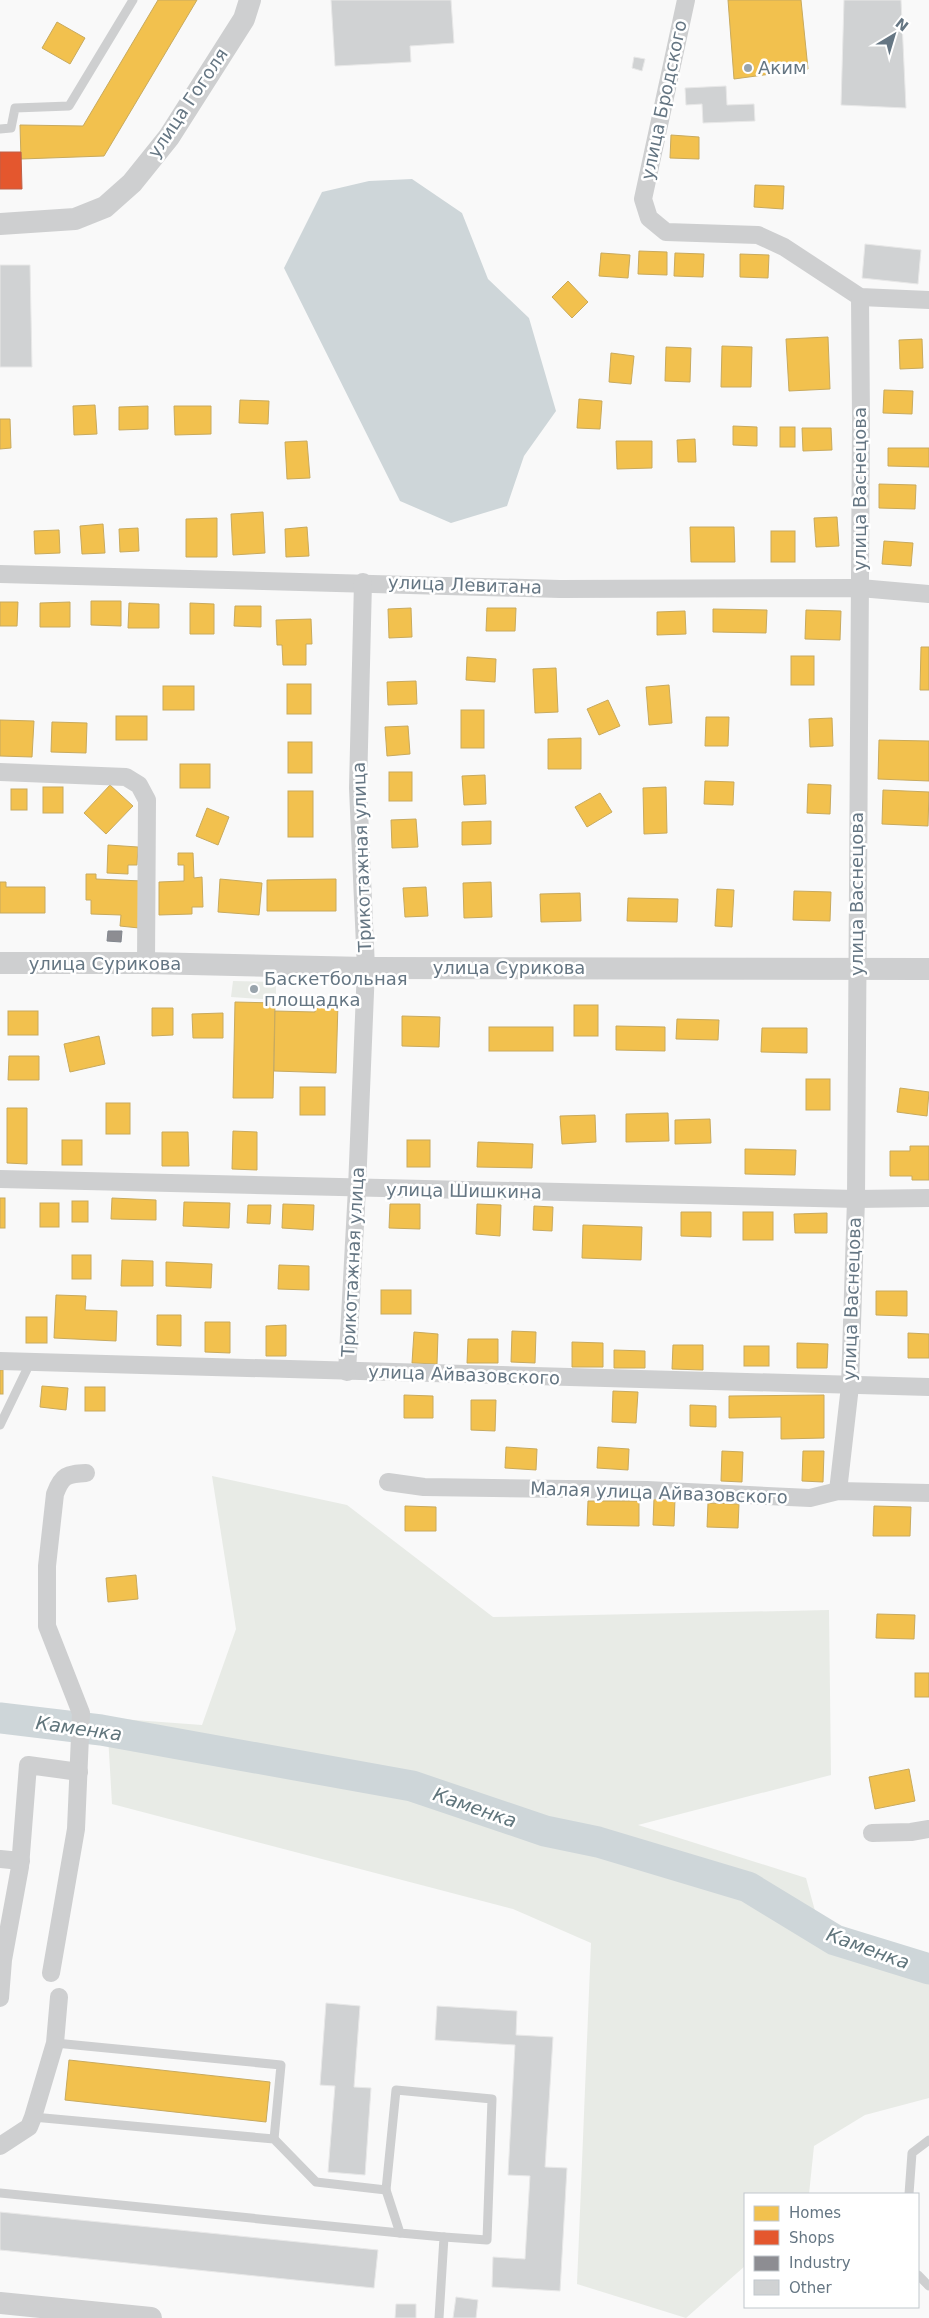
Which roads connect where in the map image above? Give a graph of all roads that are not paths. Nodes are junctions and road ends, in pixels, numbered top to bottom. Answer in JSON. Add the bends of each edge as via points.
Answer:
{"nodes":[{"id":1,"x":133,"y":0,"type":"edge"},
{"id":2,"x":250,"y":0,"type":"edge"},
{"id":3,"x":686,"y":0,"type":"edge"},
{"id":4,"x":0,"y":129,"type":"edge"},
{"id":5,"x":0,"y":224,"type":"edge"},
{"id":6,"x":860,"y":297,"type":"junction"},
{"id":7,"x":929,"y":300,"type":"edge"},
{"id":8,"x":0,"y":574,"type":"edge"},
{"id":9,"x":363,"y":582,"type":"junction"},
{"id":10,"x":860,"y":588,"type":"junction"},
{"id":11,"x":929,"y":594,"type":"edge"},
{"id":12,"x":0,"y":772,"type":"edge"},
{"id":13,"x":0,"y":963,"type":"edge"},
{"id":14,"x":146,"y":963,"type":"junction"},
{"id":15,"x":366,"y":968,"type":"junction"},
{"id":16,"x":857,"y":968,"type":"junction"},
{"id":17,"x":929,"y":969,"type":"edge"},
{"id":18,"x":0,"y":1179,"type":"edge"},
{"id":19,"x":357,"y":1188,"type":"junction"},
{"id":20,"x":929,"y":1198,"type":"edge"},
{"id":21,"x":856,"y":1199,"type":"junction"},
{"id":22,"x":0,"y":1361,"type":"edge"},
{"id":23,"x":30,"y":1363,"type":"junction"},
{"id":24,"x":347,"y":1372,"type":"junction"},
{"id":25,"x":850,"y":1386,"type":"junction"},
{"id":26,"x":929,"y":1387,"type":"edge"},
{"id":27,"x":0,"y":1425,"type":"edge"},
{"id":28,"x":86,"y":1472,"type":"dead end"},
{"id":29,"x":388,"y":1482,"type":"dead end"},
{"id":30,"x":838,"y":1491,"type":"junction"},
{"id":31,"x":929,"y":1493,"type":"edge"},
{"id":32,"x":79,"y":1772,"type":"junction"},
{"id":33,"x":929,"y":1829,"type":"edge"},
{"id":34,"x":872,"y":1833,"type":"dead end"},
{"id":35,"x":0,"y":1859,"type":"edge"},
{"id":36,"x":21,"y":1861,"type":"junction"},
{"id":37,"x":51,"y":1973,"type":"dead end"},
{"id":38,"x":59,"y":1997,"type":"dead end"},
{"id":39,"x":0,"y":1998,"type":"edge"},
{"id":40,"x":55,"y":2043,"type":"junction"},
{"id":41,"x":33,"y":2117,"type":"junction"},
{"id":42,"x":274,"y":2140,"type":"junction"},
{"id":43,"x":929,"y":2140,"type":"edge"},
{"id":44,"x":0,"y":2146,"type":"edge"},
{"id":45,"x":386,"y":2190,"type":"junction"},
{"id":46,"x":0,"y":2193,"type":"edge"},
{"id":47,"x":909,"y":2193,"type":"edge"},
{"id":48,"x":400,"y":2232,"type":"junction"},
{"id":49,"x":444,"y":2237,"type":"junction"},
{"id":50,"x":919,"y":2276,"type":"edge"},
{"id":51,"x":929,"y":2286,"type":"edge"},
{"id":52,"x":0,"y":2303,"type":"edge"},
{"id":53,"x":151,"y":2318,"type":"edge"},
{"id":54,"x":439,"y":2318,"type":"edge"}],
"edges":[{"from":1,"to":4,"type":"lane","via":[[69,106],[15,108],[11,128]]},
{"from":2,"to":5,"type":"street","name":"улица Гоголя","via":[[244,19],[169,137],[132,183],[105,207],[75,220]]},
{"from":3,"to":6,"type":"street","name":"улица Бродского","via":[[643,199],[649,218],[666,232],[758,235],[784,246]]},
{"from":6,"to":7,"type":"street"},
{"from":6,"to":10,"type":"street","name":"улица Васнецова"},
{"from":8,"to":9,"type":"street","name":"улица Левитана"},
{"from":9,"to":10,"type":"street","name":"улица Левитана","via":[[560,589]]},
{"from":9,"to":15,"type":"street","name":"Трикотажная улица","via":[[358,788]]},
{"from":10,"to":11,"type":"street","name":"улица Левитана"},
{"from":10,"to":16,"type":"street","name":"улица Васнецова"},
{"from":12,"to":14,"type":"street","via":[[112,776],[126,778],[139,785],[147,800]]},
{"from":13,"to":14,"type":"street","name":"улица Сурикова"},
{"from":14,"to":15,"type":"street","name":"улица Сурикова"},
{"from":15,"to":16,"type":"street","name":"улица Сурикова"},
{"from":15,"to":19,"type":"street","name":"Трикотажная улица"},
{"from":16,"to":17,"type":"street","name":"улица Сурикова"},
{"from":16,"to":21,"type":"street","name":"улица Васнецова"},
{"from":18,"to":19,"type":"street","name":"улица Шишкина"},
{"from":19,"to":21,"type":"street","name":"улица Шишкина"},
{"from":19,"to":24,"type":"street","name":"Трикотажная улица"},
{"from":20,"to":21,"type":"street","name":"улица Шишкина"},
{"from":21,"to":25,"type":"street","name":"улица Васнецова"},
{"from":22,"to":23,"type":"street","name":"улица Айвазовского"},
{"from":23,"to":24,"type":"street","name":"улица Айвазовского","via":[[86,1362]]},
{"from":23,"to":27,"type":"lane"},
{"from":24,"to":25,"type":"street","name":"улица Айвазовского"},
{"from":25,"to":26,"type":"street","name":"улица Айвазовского"},
{"from":25,"to":30,"type":"street","name":"улица Васнецова"},
{"from":28,"to":32,"type":"street","via":[[69,1474],[59,1482],[47,1566],[47,1626],[81,1713]]},
{"from":29,"to":30,"type":"street","name":"Малая улица Айвазовского","via":[[424,1487],[647,1490],[810,1498]]},
{"from":30,"to":31,"type":"street","name":"Малая улица Айвазовского"},
{"from":32,"to":36,"type":"street","via":[[28,1765]]},
{"from":32,"to":37,"type":"street","via":[[76,1829]]},
{"from":33,"to":34,"type":"street"},
{"from":35,"to":36,"type":"street"},
{"from":36,"to":39,"type":"street","via":[[3,1960]]},
{"from":38,"to":40,"type":"street"},
{"from":40,"to":41,"type":"street"},
{"from":40,"to":42,"type":"lane","via":[[281,2065]]},
{"from":41,"to":42,"type":"lane"},
{"from":41,"to":44,"type":"street","via":[[29,2127]]},
{"from":42,"to":45,"type":"lane","via":[[316,2182]]},
{"from":43,"to":47,"type":"lane","via":[[912,2152]]},
{"from":45,"to":48,"type":"lane"},
{"from":45,"to":49,"type":"lane","via":[[396,2090],[492,2099],[487,2240]]},
{"from":46,"to":48,"type":"lane"},
{"from":48,"to":49,"type":"lane"},
{"from":49,"to":54,"type":"lane"},
{"from":50,"to":51,"type":"lane"},
{"from":52,"to":53,"type":"street"}]}
